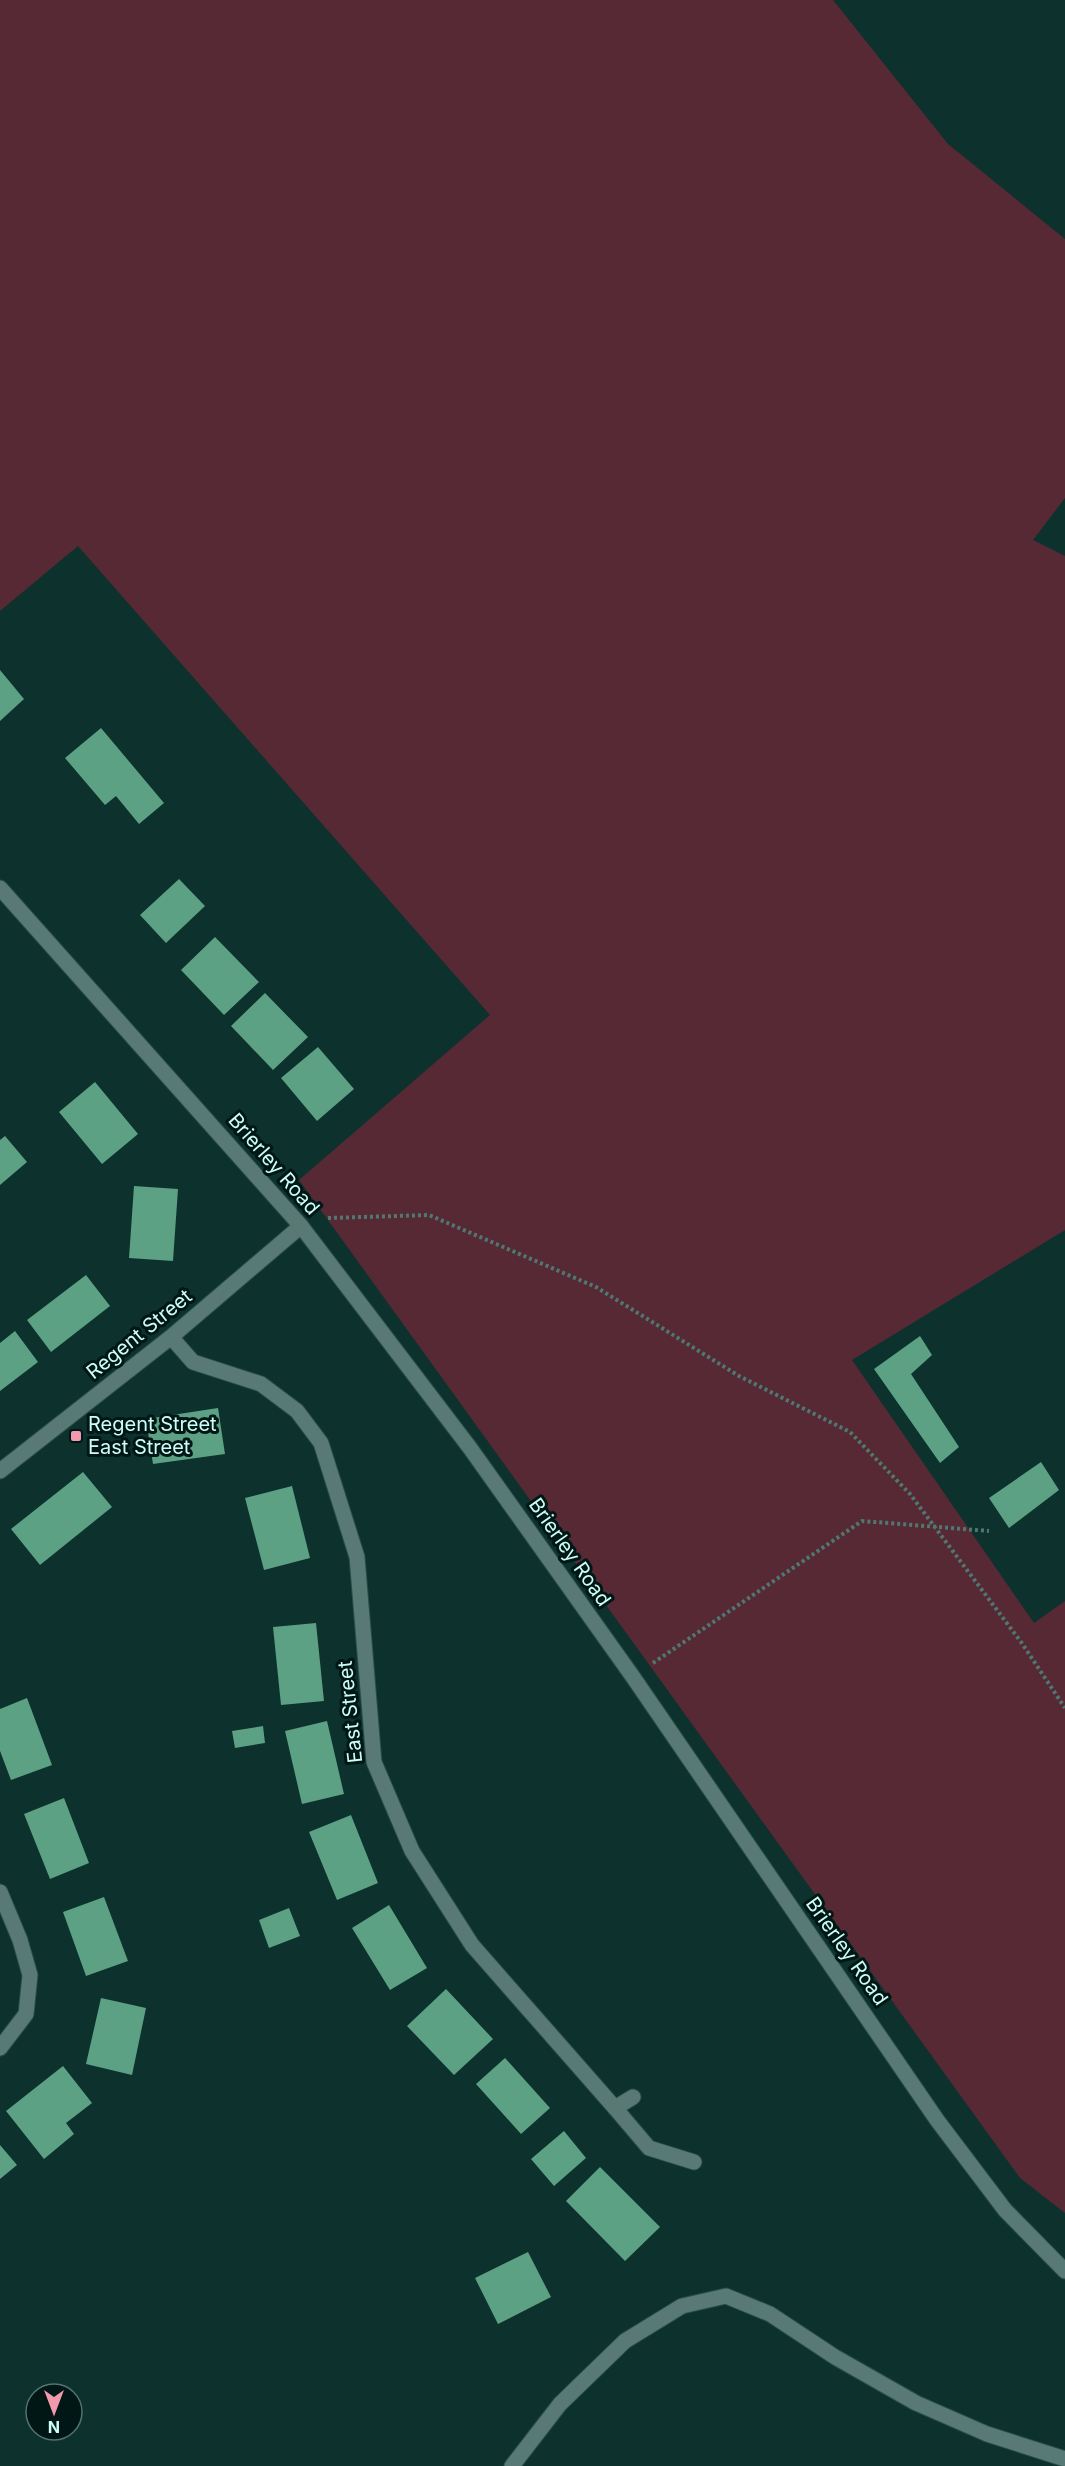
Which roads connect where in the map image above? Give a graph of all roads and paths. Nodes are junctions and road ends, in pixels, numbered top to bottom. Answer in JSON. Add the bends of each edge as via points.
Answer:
{"nodes":[{"id":1,"x":0,"y":888,"type":"edge"},
{"id":2,"x":301,"y":1226,"type":"junction"},
{"id":3,"x":171,"y":1337,"type":"junction"},
{"id":4,"x":0,"y":1471,"type":"edge"},
{"id":5,"x":934,"y":1527,"type":"junction"},
{"id":6,"x":989,"y":1531,"type":"dead end"},
{"id":7,"x":633,"y":1677,"type":"junction"},
{"id":8,"x":1065,"y":1708,"type":"edge"},
{"id":9,"x":0,"y":1892,"type":"edge"},
{"id":10,"x":0,"y":2048,"type":"edge"},
{"id":11,"x":633,"y":2097,"type":"dead end"},
{"id":12,"x":615,"y":2108,"type":"junction"},
{"id":13,"x":694,"y":2162,"type":"dead end"},
{"id":14,"x":1065,"y":2271,"type":"edge"},
{"id":15,"x":1065,"y":2459,"type":"edge"},
{"id":16,"x":512,"y":2466,"type":"edge"}],
"edges":[{"from":1,"to":2,"type":"street","name":"Brierley Road"},
{"from":2,"to":3,"type":"street","name":"Regent Street"},
{"from":2,"to":5,"type":"path","via":[[321,1218],[429,1215],[596,1287],[739,1376],[850,1432],[910,1494]]},
{"from":2,"to":7,"type":"street","name":"Brierley Road","via":[[470,1448]]},
{"from":3,"to":4,"type":"street","name":"Regent Street"},
{"from":3,"to":12,"type":"street","name":"East Street","via":[[193,1362],[261,1384],[297,1411],[321,1443],[357,1557],[374,1762],[412,1851],[472,1945]]},
{"from":5,"to":6,"type":"path"},
{"from":5,"to":7,"type":"path","via":[[862,1521]]},
{"from":5,"to":8,"type":"path","via":[[1021,1642]]},
{"from":7,"to":14,"type":"street","name":"Brierley Road","via":[[938,2120],[1005,2210]]},
{"from":9,"to":10,"type":"street","via":[[30,1975],[26,2014]]},
{"from":11,"to":12,"type":"street"},
{"from":12,"to":13,"type":"street","name":"East Street","via":[[649,2148]]},
{"from":15,"to":16,"type":"street","via":[[987,2434],[916,2403],[770,2314],[726,2296],[682,2306],[625,2341],[560,2404]]}]}
